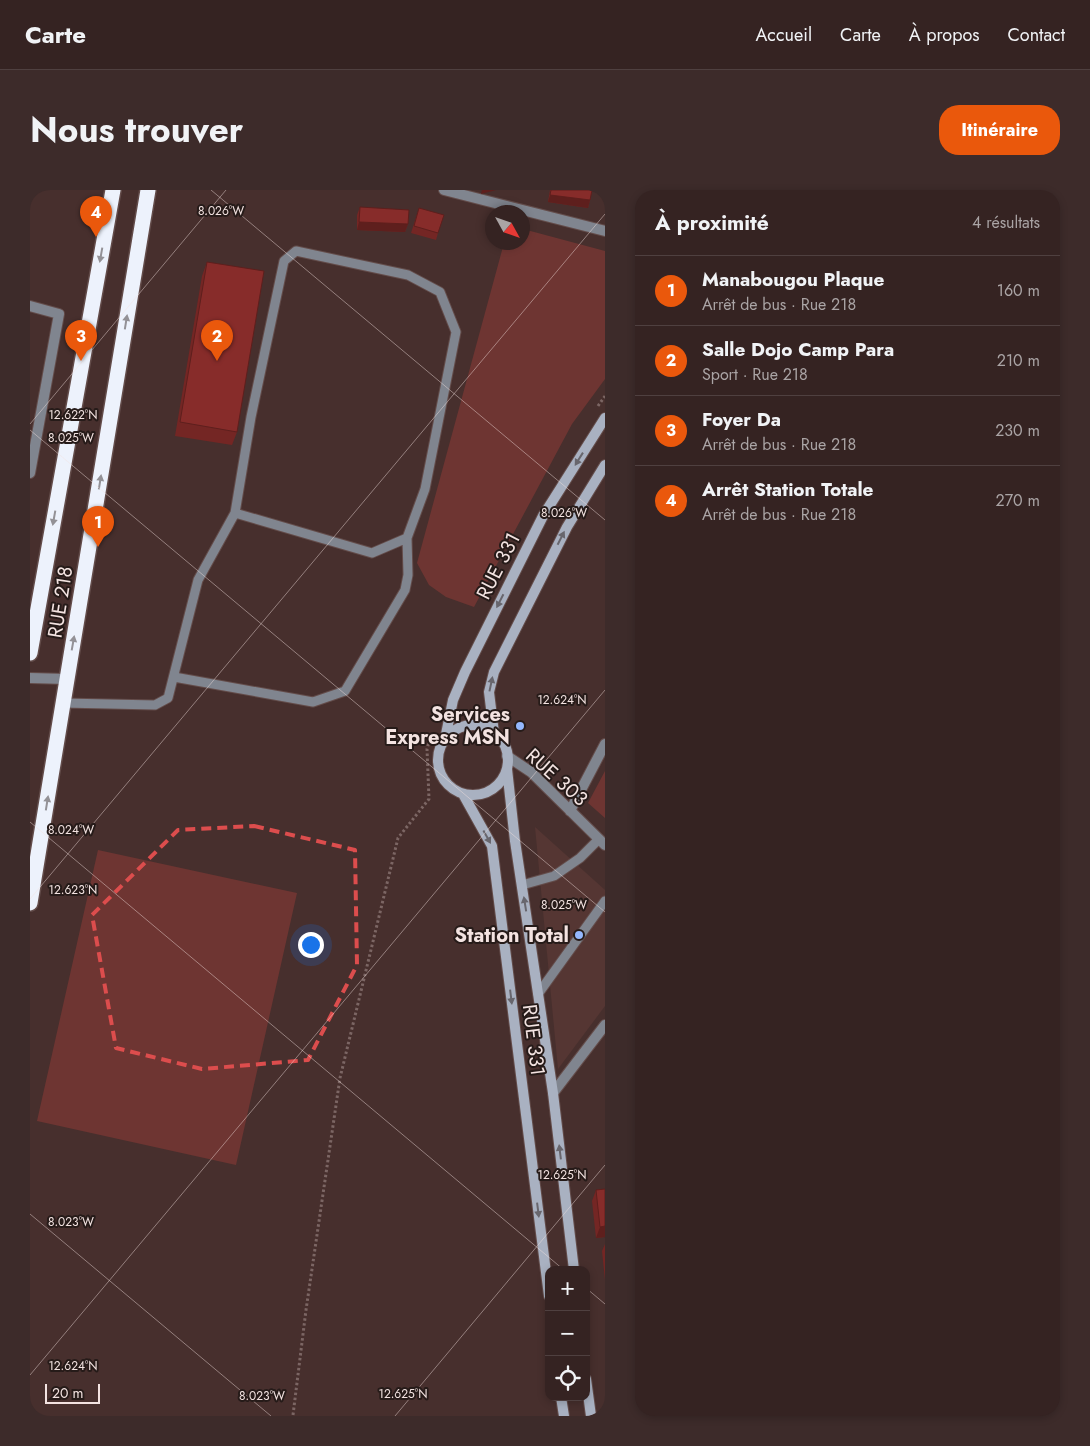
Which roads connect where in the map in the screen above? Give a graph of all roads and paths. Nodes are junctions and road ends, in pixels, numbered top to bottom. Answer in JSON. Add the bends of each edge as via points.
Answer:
{"nodes":[{"id":1,"x":113,"y":190,"type":"edge"},
{"id":2,"x":148,"y":190,"type":"edge"},
{"id":3,"x":444,"y":190,"type":"edge"},
{"id":4,"x":605,"y":231,"type":"edge"},
{"id":5,"x":30,"y":306,"type":"edge"},
{"id":6,"x":605,"y":396,"type":"edge"},
{"id":7,"x":594,"y":411,"type":"dead end"},
{"id":8,"x":605,"y":418,"type":"edge"},
{"id":9,"x":605,"y":465,"type":"edge"},
{"id":10,"x":30,"y":473,"type":"edge"},
{"id":11,"x":235,"y":513,"type":"junction"},
{"id":12,"x":407,"y":538,"type":"junction"},
{"id":13,"x":30,"y":653,"type":"edge"},
{"id":14,"x":174,"y":677,"type":"junction"},
{"id":15,"x":30,"y":678,"type":"edge"},
{"id":16,"x":67,"y":678,"type":"junction"},
{"id":17,"x":63,"y":703,"type":"junction"},
{"id":18,"x":432,"y":731,"type":"dead end"},
{"id":19,"x":494,"y":732,"type":"junction"},
{"id":20,"x":445,"y":739,"type":"junction"},
{"id":21,"x":605,"y":744,"type":"edge"},
{"id":22,"x":507,"y":756,"type":"junction"},
{"id":23,"x":508,"y":769,"type":"junction"},
{"id":24,"x":463,"y":794,"type":"junction"},
{"id":25,"x":570,"y":811,"type":"junction"},
{"id":26,"x":602,"y":842,"type":"edge"},
{"id":27,"x":522,"y":886,"type":"junction"},
{"id":28,"x":605,"y":901,"type":"edge"},
{"id":29,"x":30,"y":903,"type":"edge"},
{"id":30,"x":538,"y":994,"type":"junction"},
{"id":31,"x":605,"y":1025,"type":"edge"},
{"id":32,"x":553,"y":1093,"type":"junction"},
{"id":33,"x":545,"y":1266,"type":"edge"},
{"id":34,"x":574,"y":1266,"type":"edge"},
{"id":35,"x":562,"y":1401,"type":"edge"},
{"id":36,"x":588,"y":1401,"type":"edge"},
{"id":37,"x":293,"y":1416,"type":"edge"},
{"id":38,"x":564,"y":1416,"type":"edge"},
{"id":39,"x":590,"y":1416,"type":"edge"}],
"edges":[{"from":1,"to":13,"type":"highway","name":"RUE 218","one_way":true},
{"from":16,"to":2,"type":"highway","name":"RUE 218","one_way":true},
{"from":3,"to":4,"type":"street"},
{"from":5,"to":10,"type":"street","via":[[59,314]]},
{"from":6,"to":7,"type":"path"},
{"from":8,"to":20,"type":"street","name":"RUE 331","one_way":true,"via":[[543,516],[464,672],[453,700]]},
{"from":19,"to":9,"type":"street","one_way":true,"via":[[490,692],[494,672],[566,527]]},
{"from":11,"to":12,"type":"lane","via":[[372,553]]},
{"from":11,"to":12,"type":"lane","via":[[251,417],[284,261],[296,251],[408,275],[440,292],[456,332],[425,489]]},
{"from":11,"to":14,"type":"lane","via":[[198,580]]},
{"from":12,"to":14,"type":"lane","via":[[405,590],[345,691],[312,702]]},
{"from":14,"to":17,"type":"lane","via":[[168,698],[155,705]]},
{"from":15,"to":16,"type":"street"},
{"from":16,"to":17,"type":"highway","name":"RUE 218"},
{"from":29,"to":17,"type":"highway","name":"RUE 218","one_way":true},
{"from":18,"to":37,"type":"path","via":[[427,749],[429,799],[398,838],[340,1078]]},
{"from":19,"to":20,"type":"street","via":[[468,726],[455,730]]},
{"from":19,"to":22,"type":"street","via":[[503,743]]},
{"from":20,"to":24,"type":"street","via":[[439,752],[442,778]]},
{"from":21,"to":25,"type":"street"},
{"from":22,"to":23,"type":"street"},
{"from":22,"to":25,"type":"street","name":"RUE 303","via":[[531,772]]},
{"from":23,"to":24,"type":"street","via":[[490,791],[477,795]]},
{"from":23,"to":27,"type":"street","name":"RUE 331"},
{"from":24,"to":33,"type":"street","name":"RUE 331","one_way":true,"via":[[492,846]]},
{"from":25,"to":26,"type":"street","name":"RUE 303"},
{"from":26,"to":27,"type":"lane","via":[[554,876]]},
{"from":30,"to":27,"type":"street","name":"RUE 331","one_way":true},
{"from":28,"to":30,"type":"lane"},
{"from":30,"to":32,"type":"street","name":"RUE 331"},
{"from":31,"to":32,"type":"street"},
{"from":34,"to":32,"type":"street","name":"RUE 331","one_way":true},
{"from":35,"to":38,"type":"street"},
{"from":36,"to":39,"type":"street"}]}
